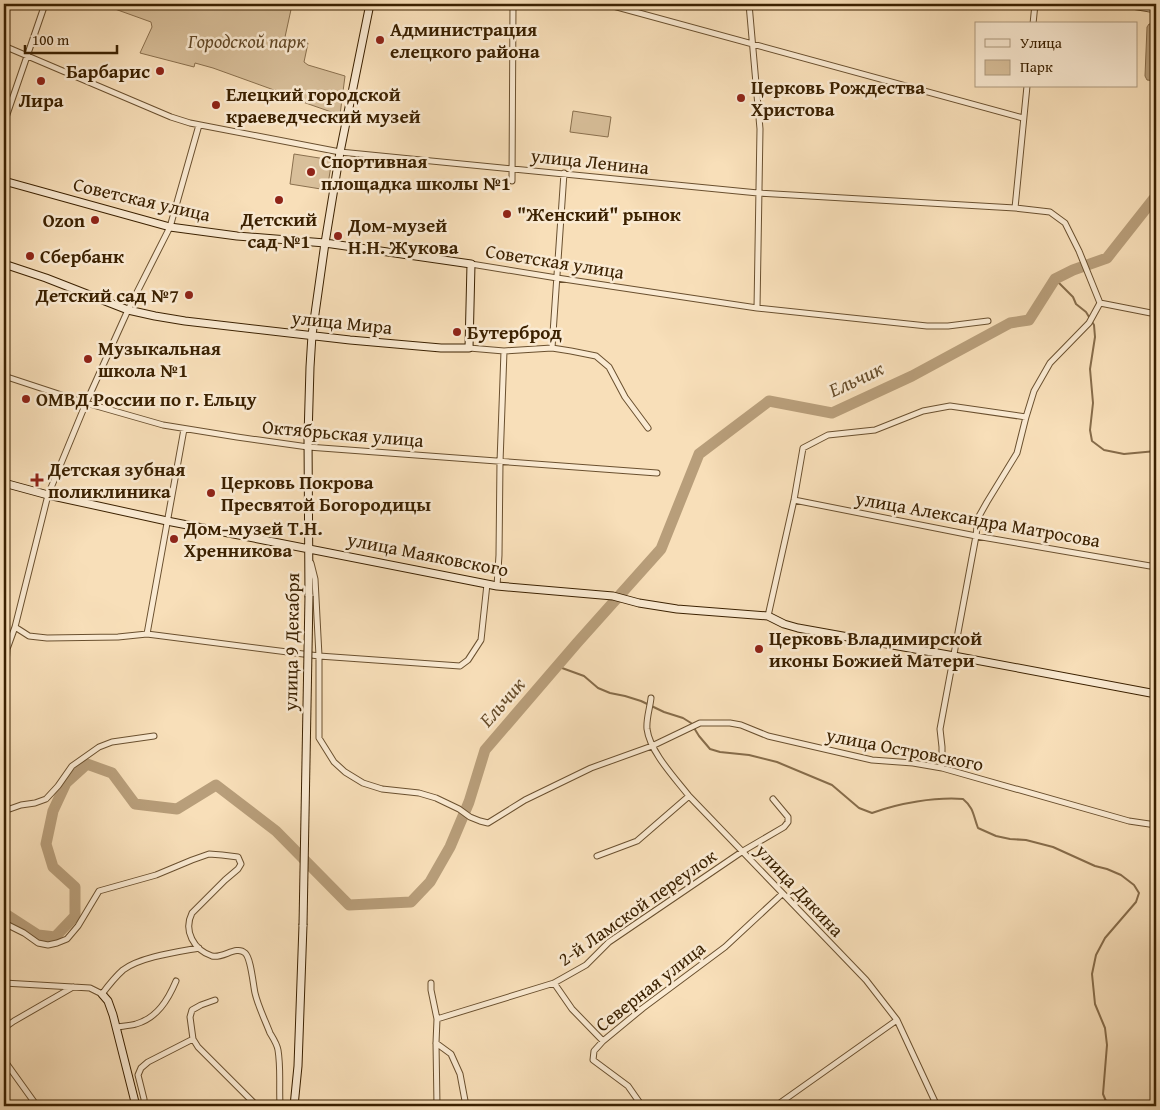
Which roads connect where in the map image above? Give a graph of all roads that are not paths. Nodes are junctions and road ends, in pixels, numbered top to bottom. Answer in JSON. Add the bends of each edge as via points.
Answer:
{"nodes":[{"id":1,"x":45,"y":4,"type":"edge"},
{"id":2,"x":370,"y":4,"type":"edge"},
{"id":3,"x":513,"y":4,"type":"edge"},
{"id":4,"x":606,"y":4,"type":"edge"},
{"id":5,"x":750,"y":4,"type":"edge"},
{"id":6,"x":1120,"y":4,"type":"edge"},
{"id":7,"x":1035,"y":5,"type":"edge"},
{"id":8,"x":1156,"y":10,"type":"edge"},
{"id":9,"x":1034,"y":22,"type":"edge"},
{"id":10,"x":754,"y":44,"type":"junction"},
{"id":11,"x":4,"y":46,"type":"edge"},
{"id":12,"x":27,"y":56,"type":"junction"},
{"id":13,"x":1027,"y":88,"type":"edge"},
{"id":14,"x":1023,"y":118,"type":"junction"},
{"id":15,"x":4,"y":123,"type":"edge"},
{"id":16,"x":199,"y":125,"type":"junction"},
{"id":17,"x":340,"y":152,"type":"junction"},
{"id":18,"x":511,"y":168,"type":"junction"},
{"id":19,"x":564,"y":174,"type":"junction"},
{"id":20,"x":4,"y":181,"type":"edge"},
{"id":21,"x":512,"y":181,"type":"dead end"},
{"id":22,"x":758,"y":193,"type":"junction"},
{"id":23,"x":1016,"y":208,"type":"junction"},
{"id":24,"x":170,"y":227,"type":"junction"},
{"id":25,"x":325,"y":243,"type":"junction"},
{"id":26,"x":4,"y":264,"type":"edge"},
{"id":27,"x":471,"y":264,"type":"junction"},
{"id":28,"x":557,"y":278,"type":"junction"},
{"id":29,"x":1100,"y":303,"type":"junction"},
{"id":30,"x":757,"y":308,"type":"junction"},
{"id":31,"x":128,"y":310,"type":"junction"},
{"id":32,"x":1156,"y":314,"type":"edge"},
{"id":33,"x":988,"y":321,"type":"dead end"},
{"id":34,"x":312,"y":335,"type":"junction"},
{"id":35,"x":469,"y":348,"type":"junction"},
{"id":36,"x":552,"y":348,"type":"junction"},
{"id":37,"x":504,"y":351,"type":"junction"},
{"id":38,"x":4,"y":376,"type":"edge"},
{"id":39,"x":86,"y":403,"type":"junction"},
{"id":40,"x":1026,"y":417,"type":"junction"},
{"id":41,"x":648,"y":428,"type":"dead end"},
{"id":42,"x":184,"y":429,"type":"junction"},
{"id":43,"x":308,"y":446,"type":"junction"},
{"id":44,"x":500,"y":462,"type":"junction"},
{"id":45,"x":657,"y":473,"type":"dead end"},
{"id":46,"x":4,"y":483,"type":"edge"},
{"id":47,"x":48,"y":495,"type":"junction"},
{"id":48,"x":794,"y":500,"type":"junction"},
{"id":49,"x":167,"y":521,"type":"junction"},
{"id":50,"x":976,"y":536,"type":"junction"},
{"id":51,"x":309,"y":552,"type":"junction"},
{"id":52,"x":1156,"y":566,"type":"edge"},
{"id":53,"x":487,"y":584,"type":"junction"},
{"id":54,"x":497,"y":586,"type":"junction"},
{"id":55,"x":768,"y":616,"type":"junction"},
{"id":56,"x":15,"y":627,"type":"junction"},
{"id":57,"x":147,"y":634,"type":"junction"},
{"id":58,"x":319,"y":656,"type":"junction"},
{"id":59,"x":954,"y":656,"type":"junction"},
{"id":60,"x":4,"y":673,"type":"edge"},
{"id":61,"x":1156,"y":694,"type":"edge"},
{"id":62,"x":651,"y":698,"type":"dead end"},
{"id":63,"x":154,"y":736,"type":"dead end"},
{"id":64,"x":652,"y":746,"type":"junction"},
{"id":65,"x":942,"y":768,"type":"junction"},
{"id":66,"x":689,"y":796,"type":"junction"},
{"id":67,"x":773,"y":799,"type":"dead end"},
{"id":68,"x":4,"y":811,"type":"edge"},
{"id":69,"x":1156,"y":825,"type":"edge"},
{"id":70,"x":743,"y":851,"type":"junction"},
{"id":71,"x":597,"y":856,"type":"dead end"},
{"id":72,"x":782,"y":894,"type":"junction"},
{"id":73,"x":4,"y":923,"type":"edge"},
{"id":74,"x":198,"y":948,"type":"junction"},
{"id":75,"x":176,"y":982,"type":"dead end"},
{"id":76,"x":4,"y":983,"type":"edge"},
{"id":77,"x":431,"y":983,"type":"dead end"},
{"id":78,"x":554,"y":983,"type":"junction"},
{"id":79,"x":73,"y":987,"type":"junction"},
{"id":80,"x":102,"y":994,"type":"junction"},
{"id":81,"x":216,"y":1000,"type":"dead end"},
{"id":82,"x":437,"y":1019,"type":"junction"},
{"id":83,"x":897,"y":1020,"type":"junction"},
{"id":84,"x":116,"y":1027,"type":"junction"},
{"id":85,"x":4,"y":1028,"type":"edge"},
{"id":86,"x":194,"y":1039,"type":"junction"},
{"id":87,"x":602,"y":1040,"type":"junction"},
{"id":88,"x":436,"y":1043,"type":"junction"},
{"id":89,"x":4,"y":1060,"type":"edge"},
{"id":90,"x":37,"y":1106,"type":"edge"},
{"id":91,"x":136,"y":1106,"type":"edge"},
{"id":92,"x":144,"y":1106,"type":"edge"},
{"id":93,"x":257,"y":1106,"type":"edge"},
{"id":94,"x":278,"y":1106,"type":"edge"},
{"id":95,"x":294,"y":1106,"type":"edge"},
{"id":96,"x":437,"y":1106,"type":"edge"},
{"id":97,"x":466,"y":1106,"type":"edge"},
{"id":98,"x":642,"y":1106,"type":"edge"},
{"id":99,"x":776,"y":1106,"type":"edge"},
{"id":100,"x":937,"y":1106,"type":"edge"}],
"edges":[{"from":1,"to":12,"type":"street"},
{"from":2,"to":17,"type":"main road","name":"улица 9 Декабря"},
{"from":3,"to":18,"type":"street"},
{"from":4,"to":10,"type":"street"},
{"from":5,"to":10,"type":"street"},
{"from":6,"to":7,"type":"street"},
{"from":6,"to":8,"type":"street"},
{"from":7,"to":9,"type":"street"},
{"from":10,"to":14,"type":"street"},
{"from":10,"to":22,"type":"street","via":[[760,129]]},
{"from":11,"to":12,"type":"street","name":"улица Ленина"},
{"from":12,"to":15,"type":"street"},
{"from":12,"to":16,"type":"street","name":"улица Ленина","via":[[171,117]]},
{"from":13,"to":14,"type":"street"},
{"from":14,"to":23,"type":"street"},
{"from":16,"to":17,"type":"street","name":"улица Ленина"},
{"from":16,"to":24,"type":"street"},
{"from":17,"to":18,"type":"street","name":"улица Ленина"},
{"from":17,"to":25,"type":"main road","name":"улица 9 Декабря"},
{"from":18,"to":19,"type":"street","name":"улица Ленина"},
{"from":18,"to":21,"type":"street"},
{"from":19,"to":22,"type":"street","name":"улица Ленина"},
{"from":19,"to":28,"type":"street"},
{"from":20,"to":24,"type":"main road","name":"Советская улица"},
{"from":22,"to":23,"type":"street","name":"улица Ленина"},
{"from":22,"to":30,"type":"street"},
{"from":23,"to":29,"type":"street","name":"улица Ленина","via":[[1050,212],[1065,223],[1080,251]]},
{"from":24,"to":25,"type":"main road","name":"Советская улица"},
{"from":24,"to":31,"type":"street"},
{"from":25,"to":27,"type":"main road","name":"Советская улица"},
{"from":25,"to":34,"type":"main road","name":"улица 9 Декабря"},
{"from":26,"to":31,"type":"main road","name":"улица Мира"},
{"from":27,"to":28,"type":"street","name":"Советская улица"},
{"from":27,"to":35,"type":"main road"},
{"from":28,"to":30,"type":"street","name":"Советская улица"},
{"from":28,"to":36,"type":"street"},
{"from":29,"to":32,"type":"street"},
{"from":29,"to":40,"type":"street","via":[[1089,323],[1050,363],[1034,391]]},
{"from":30,"to":33,"type":"street","name":"Советская улица","via":[[927,326]]},
{"from":31,"to":34,"type":"main road","name":"улица Мира","via":[[185,321]]},
{"from":31,"to":39,"type":"street"},
{"from":34,"to":35,"type":"main road","name":"улица Мира"},
{"from":34,"to":43,"type":"main road","name":"улица 9 Декабря"},
{"from":35,"to":37,"type":"street","name":"улица Мира"},
{"from":36,"to":37,"type":"street","name":"улица Мира"},
{"from":36,"to":41,"type":"street","name":"улица Мира","via":[[596,356],[610,367],[625,397]]},
{"from":37,"to":44,"type":"street"},
{"from":38,"to":39,"type":"street","name":"Октябрьская улица"},
{"from":39,"to":42,"type":"street","name":"Октябрьская улица"},
{"from":39,"to":47,"type":"street"},
{"from":40,"to":48,"type":"street","via":[[950,406],[922,411],[875,430],[828,435],[802,448]]},
{"from":40,"to":50,"type":"street","via":[[1017,453],[978,518]]},
{"from":42,"to":43,"type":"street","name":"Октябрьская улица"},
{"from":42,"to":49,"type":"street"},
{"from":43,"to":44,"type":"street","name":"Октябрьская улица"},
{"from":43,"to":51,"type":"main road","name":"улица 9 Декабря"},
{"from":44,"to":45,"type":"street","name":"Октябрьская улица"},
{"from":44,"to":54,"type":"street"},
{"from":46,"to":47,"type":"main road","name":"улица Маяковского"},
{"from":47,"to":49,"type":"main road","name":"улица Маяковского"},
{"from":47,"to":56,"type":"street"},
{"from":48,"to":50,"type":"street","name":"улица Александра Матросова"},
{"from":48,"to":55,"type":"street"},
{"from":49,"to":51,"type":"main road","name":"улица Маяковского"},
{"from":49,"to":57,"type":"street"},
{"from":50,"to":52,"type":"street","name":"улица Александра Матросова"},
{"from":50,"to":59,"type":"street"},
{"from":51,"to":53,"type":"main road","name":"улица Маяковского"},
{"from":51,"to":58,"type":"street","via":[[315,579]]},
{"from":51,"to":95,"type":"main road","name":"улица 9 Декабря","bridge":true,"via":[[303,925]]},
{"from":53,"to":54,"type":"main road","name":"улица Маяковского"},
{"from":53,"to":58,"type":"street","via":[[481,640],[460,666]]},
{"from":54,"to":55,"type":"main road","name":"улица Маяковского","via":[[613,596],[677,609]]},
{"from":55,"to":59,"type":"main road","via":[[798,628]]},
{"from":56,"to":57,"type":"street","via":[[29,636],[47,638]]},
{"from":56,"to":60,"type":"street","via":[[7,649]]},
{"from":57,"to":58,"type":"street"},
{"from":58,"to":64,"type":"street","name":"улица Островского","via":[[319,738],[334,762],[363,783],[436,798],[480,821],[488,822],[591,768]]},
{"from":59,"to":61,"type":"main road"},
{"from":59,"to":65,"type":"street","via":[[940,729]]},
{"from":62,"to":64,"type":"street","name":"улица Дякина","via":[[647,728]]},
{"from":63,"to":68,"type":"street","via":[[112,742],[100,747],[72,766],[46,799]]},
{"from":64,"to":65,"type":"street","name":"улица Островского","via":[[700,723],[730,722],[768,736],[872,760]]},
{"from":64,"to":66,"type":"street","name":"улица Дякина"},
{"from":65,"to":69,"type":"street","name":"улица Островского","via":[[1129,821]]},
{"from":66,"to":70,"type":"street","name":"улица Дякина"},
{"from":66,"to":71,"type":"street","via":[[637,841]]},
{"from":67,"to":70,"type":"street","name":"2-й Ламской переулок","via":[[788,817],[788,822]]},
{"from":70,"to":72,"type":"street","name":"улица Дякина"},
{"from":70,"to":78,"type":"street","name":"2-й Ламской переулок","via":[[609,942],[586,965]]},
{"from":72,"to":83,"type":"street","name":"улица Дякина","via":[[866,980]]},
{"from":72,"to":87,"type":"street","name":"Северная улица","via":[[725,947]]},
{"from":73,"to":74,"type":"street","via":[[38,943],[57,943],[67,939],[78,926],[99,891],[156,875],[209,854],[238,857],[241,864],[238,869],[204,900],[188,920],[192,940]]},
{"from":74,"to":80,"type":"street","via":[[130,965]]},
{"from":74,"to":94,"type":"street","via":[[211,956],[219,957],[237,950],[246,954],[256,996],[278,1048]]},
{"from":75,"to":84,"type":"street","via":[[169,998],[156,1013],[136,1024]]},
{"from":76,"to":79,"type":"street"},
{"from":77,"to":82,"type":"street"},
{"from":78,"to":82,"type":"street","name":"2-й Ламской переулок"},
{"from":78,"to":87,"type":"street","via":[[572,1009]]},
{"from":79,"to":80,"type":"street","via":[[90,988]]},
{"from":79,"to":85,"type":"street"},
{"from":80,"to":84,"type":"main road","via":[[108,1001]]},
{"from":81,"to":86,"type":"street","via":[[192,1010]]},
{"from":82,"to":88,"type":"street"},
{"from":83,"to":99,"type":"street"},
{"from":83,"to":100,"type":"street","name":"улица Дякина"},
{"from":84,"to":91,"type":"main road"},
{"from":86,"to":92,"type":"street","via":[[141,1068],[138,1075]]},
{"from":86,"to":93,"type":"street"},
{"from":87,"to":98,"type":"street","name":"Северная улица","via":[[594,1051],[593,1060],[628,1086]]},
{"from":88,"to":96,"type":"street"},
{"from":88,"to":97,"type":"street","via":[[451,1054],[460,1074]]},
{"from":89,"to":90,"type":"street"}]}
